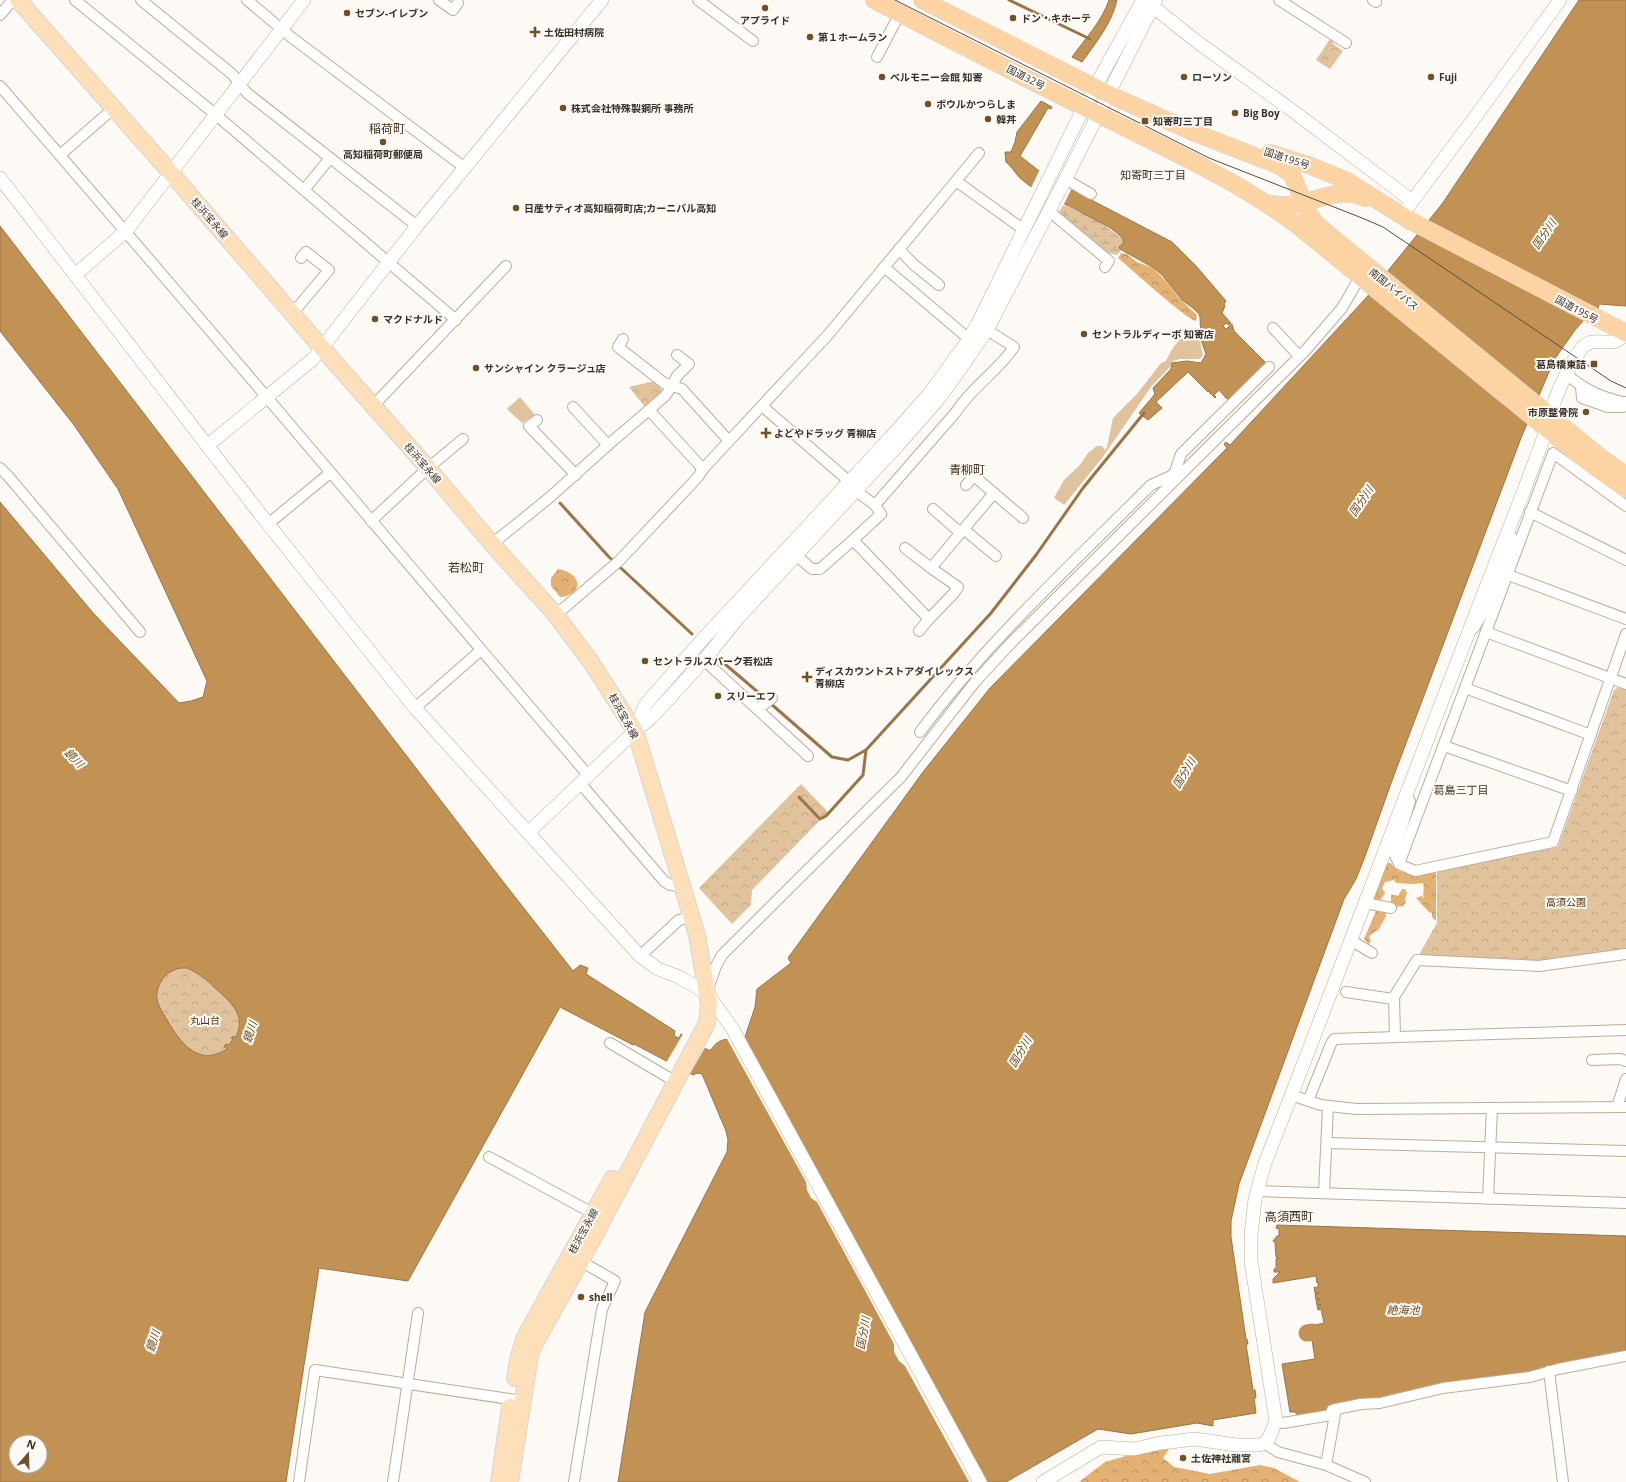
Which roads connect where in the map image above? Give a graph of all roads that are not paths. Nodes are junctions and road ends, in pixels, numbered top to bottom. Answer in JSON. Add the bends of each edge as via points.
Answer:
{"nodes":[{"id":1,"x":13,"y":0,"type":"edge"},
{"id":2,"x":18,"y":0,"type":"edge"},
{"id":3,"x":75,"y":0,"type":"edge"},
{"id":4,"x":141,"y":0,"type":"edge"},
{"id":5,"x":247,"y":0,"type":"edge"},
{"id":6,"x":304,"y":0,"type":"edge"},
{"id":7,"x":439,"y":0,"type":"edge"},
{"id":8,"x":602,"y":0,"type":"edge"},
{"id":9,"x":698,"y":0,"type":"edge"},
{"id":10,"x":874,"y":0,"type":"edge"},
{"id":11,"x":922,"y":0,"type":"edge"},
{"id":12,"x":1279,"y":0,"type":"edge"},
{"id":13,"x":1560,"y":0,"type":"edge"},
{"id":14,"x":1149,"y":1,"type":"edge"},
{"id":15,"x":458,"y":3,"type":"dead end"},
{"id":16,"x":900,"y":13,"type":"junction"},
{"id":17,"x":0,"y":15,"type":"edge"},
{"id":18,"x":282,"y":28,"type":"junction"},
{"id":19,"x":753,"y":41,"type":"dead end"},
{"id":20,"x":1346,"y":43,"type":"dead end"},
{"id":21,"x":877,"y":57,"type":"dead end"},
{"id":22,"x":239,"y":83,"type":"junction"},
{"id":23,"x":0,"y":86,"type":"edge"},
{"id":24,"x":1101,"y":90,"type":"junction"},
{"id":25,"x":114,"y":108,"type":"junction"},
{"id":26,"x":1091,"y":111,"type":"junction"},
{"id":27,"x":215,"y":114,"type":"junction"},
{"id":28,"x":1163,"y":119,"type":"junction"},
{"id":29,"x":979,"y":153,"type":"dead end"},
{"id":30,"x":1178,"y":154,"type":"joint"},
{"id":31,"x":60,"y":155,"type":"junction"},
{"id":32,"x":330,"y":158,"type":"junction"},
{"id":33,"x":465,"y":168,"type":"junction"},
{"id":34,"x":170,"y":172,"type":"junction"},
{"id":35,"x":0,"y":178,"type":"edge"},
{"id":36,"x":956,"y":181,"type":"junction"},
{"id":37,"x":1064,"y":181,"type":"junction"},
{"id":38,"x":304,"y":190,"type":"junction"},
{"id":39,"x":1091,"y":194,"type":"dead end"},
{"id":40,"x":1263,"y":201,"type":"junction"},
{"id":41,"x":1412,"y":201,"type":"junction"},
{"id":42,"x":1304,"y":203,"type":"junction"},
{"id":43,"x":1050,"y":209,"type":"junction"},
{"id":44,"x":1405,"y":218,"type":"junction"},
{"id":45,"x":417,"y":226,"type":"junction"},
{"id":46,"x":1024,"y":230,"type":"junction"},
{"id":47,"x":126,"y":231,"type":"junction"},
{"id":48,"x":899,"y":249,"type":"junction"},
{"id":49,"x":301,"y":258,"type":"dead end"},
{"id":50,"x":388,"y":262,"type":"junction"},
{"id":51,"x":506,"y":266,"type":"dead end"},
{"id":52,"x":884,"y":267,"type":"junction"},
{"id":53,"x":1105,"y":267,"type":"dead end"},
{"id":54,"x":75,"y":275,"type":"junction"},
{"id":55,"x":1366,"y":277,"type":"junction"},
{"id":56,"x":939,"y":285,"type":"dead end"},
{"id":57,"x":292,"y":314,"type":"junction"},
{"id":58,"x":456,"y":320,"type":"junction"},
{"id":59,"x":1273,"y":328,"type":"dead end"},
{"id":60,"x":986,"y":330,"type":"junction"},
{"id":61,"x":1625,"y":332,"type":"edge"},
{"id":62,"x":623,"y":339,"type":"dead end"},
{"id":63,"x":968,"y":339,"type":"junction"},
{"id":64,"x":322,"y":348,"type":"junction"},
{"id":65,"x":677,"y":355,"type":"dead end"},
{"id":66,"x":1299,"y":356,"type":"junction"},
{"id":67,"x":1269,"y":367,"type":"dead end"},
{"id":68,"x":1567,"y":375,"type":"junction"},
{"id":69,"x":672,"y":386,"type":"junction"},
{"id":70,"x":266,"y":397,"type":"junction"},
{"id":71,"x":1625,"y":402,"type":"edge"},
{"id":72,"x":373,"y":406,"type":"junction"},
{"id":73,"x":762,"y":406,"type":"junction"},
{"id":74,"x":573,"y":407,"type":"dead end"},
{"id":75,"x":649,"y":410,"type":"junction"},
{"id":76,"x":537,"y":420,"type":"dead end"},
{"id":77,"x":1545,"y":420,"type":"junction"},
{"id":78,"x":463,"y":439,"type":"dead end"},
{"id":79,"x":729,"y":441,"type":"junction"},
{"id":80,"x":608,"y":445,"type":"junction"},
{"id":81,"x":207,"y":446,"type":"junction"},
{"id":82,"x":0,"y":468,"type":"edge"},
{"id":83,"x":428,"y":468,"type":"junction"},
{"id":84,"x":703,"y":469,"type":"junction"},
{"id":85,"x":330,"y":472,"type":"junction"},
{"id":86,"x":576,"y":475,"type":"junction"},
{"id":87,"x":1626,"y":475,"type":"edge"},
{"id":88,"x":1173,"y":478,"type":"junction"},
{"id":89,"x":966,"y":485,"type":"dead end"},
{"id":90,"x":852,"y":486,"type":"junction"},
{"id":91,"x":1626,"y":489,"type":"edge"},
{"id":92,"x":994,"y":493,"type":"junction"},
{"id":93,"x":875,"y":505,"type":"junction"},
{"id":94,"x":1626,"y":506,"type":"edge"},
{"id":95,"x":933,"y":509,"type":"dead end"},
{"id":96,"x":1530,"y":512,"type":"junction"},
{"id":97,"x":1023,"y":518,"type":"dead end"},
{"id":98,"x":371,"y":521,"type":"junction"},
{"id":99,"x":1511,"y":521,"type":"junction"},
{"id":100,"x":268,"y":524,"type":"junction"},
{"id":101,"x":962,"y":531,"type":"junction"},
{"id":102,"x":853,"y":540,"type":"junction"},
{"id":103,"x":492,"y":544,"type":"junction"},
{"id":104,"x":904,"y":548,"type":"dead end"},
{"id":105,"x":796,"y":555,"type":"junction"},
{"id":106,"x":996,"y":556,"type":"dead end"},
{"id":107,"x":1626,"y":560,"type":"edge"},
{"id":108,"x":931,"y":568,"type":"junction"},
{"id":109,"x":1504,"y":573,"type":"junction"},
{"id":110,"x":555,"y":614,"type":"junction"},
{"id":111,"x":930,"y":619,"type":"junction"},
{"id":112,"x":1626,"y":619,"type":"edge"},
{"id":113,"x":919,"y":631,"type":"dead end"},
{"id":114,"x":140,"y":632,"type":"dead end"},
{"id":115,"x":1486,"y":632,"type":"junction"},
{"id":116,"x":1626,"y":634,"type":"edge"},
{"id":117,"x":1464,"y":643,"type":"junction"},
{"id":118,"x":481,"y":650,"type":"junction"},
{"id":119,"x":704,"y":660,"type":"junction"},
{"id":120,"x":1611,"y":678,"type":"junction"},
{"id":121,"x":1626,"y":684,"type":"edge"},
{"id":122,"x":1465,"y":688,"type":"junction"},
{"id":123,"x":772,"y":698,"type":"dead end"},
{"id":124,"x":415,"y":708,"type":"junction"},
{"id":125,"x":758,"y":709,"type":"junction"},
{"id":126,"x":635,"y":731,"type":"junction"},
{"id":127,"x":920,"y":732,"type":"dead end"},
{"id":128,"x":1591,"y":735,"type":"junction"},
{"id":129,"x":1444,"y":746,"type":"junction"},
{"id":130,"x":808,"y":756,"type":"dead end"},
{"id":131,"x":584,"y":779,"type":"junction"},
{"id":132,"x":1572,"y":791,"type":"junction"},
{"id":133,"x":1406,"y":795,"type":"junction"},
{"id":134,"x":528,"y":833,"type":"junction"},
{"id":135,"x":1399,"y":864,"type":"junction"},
{"id":136,"x":683,"y":886,"type":"junction"},
{"id":137,"x":1365,"y":903,"type":"junction"},
{"id":138,"x":1391,"y":908,"type":"dead end"},
{"id":139,"x":692,"y":917,"type":"junction"},
{"id":140,"x":1352,"y":940,"type":"junction"},
{"id":141,"x":1372,"y":953,"type":"dead end"},
{"id":142,"x":1626,"y":954,"type":"edge"},
{"id":143,"x":640,"y":956,"type":"junction"},
{"id":144,"x":1346,"y":992,"type":"dead end"},
{"id":145,"x":707,"y":993,"type":"junction"},
{"id":146,"x":1393,"y":999,"type":"junction"},
{"id":147,"x":1626,"y":1030,"type":"edge"},
{"id":148,"x":1395,"y":1037,"type":"junction"},
{"id":149,"x":610,"y":1043,"type":"dead end"},
{"id":150,"x":1592,"y":1060,"type":"dead end"},
{"id":151,"x":1626,"y":1061,"type":"edge"},
{"id":152,"x":675,"y":1076,"type":"junction"},
{"id":153,"x":1626,"y":1079,"type":"edge"},
{"id":154,"x":1291,"y":1095,"type":"junction"},
{"id":155,"x":1308,"y":1101,"type":"junction"},
{"id":156,"x":1328,"y":1107,"type":"junction"},
{"id":157,"x":1621,"y":1107,"type":"edge"},
{"id":158,"x":1492,"y":1108,"type":"junction"},
{"id":159,"x":1327,"y":1143,"type":"junction"},
{"id":160,"x":1490,"y":1147,"type":"junction"},
{"id":161,"x":1626,"y":1151,"type":"edge"},
{"id":162,"x":489,"y":1157,"type":"dead end"},
{"id":163,"x":1256,"y":1191,"type":"junction"},
{"id":164,"x":1324,"y":1193,"type":"junction"},
{"id":165,"x":1488,"y":1199,"type":"junction"},
{"id":166,"x":1626,"y":1202,"type":"edge"},
{"id":167,"x":598,"y":1216,"type":"junction"},
{"id":168,"x":576,"y":1258,"type":"junction"},
{"id":169,"x":418,"y":1313,"type":"dead end"},
{"id":170,"x":1626,"y":1356,"type":"edge"},
{"id":171,"x":1549,"y":1371,"type":"junction"},
{"id":172,"x":407,"y":1384,"type":"junction"},
{"id":173,"x":517,"y":1400,"type":"junction"},
{"id":174,"x":1336,"y":1409,"type":"junction"},
{"id":175,"x":1282,"y":1423,"type":"dead end"},
{"id":176,"x":1264,"y":1443,"type":"junction"},
{"id":177,"x":1326,"y":1465,"type":"junction"},
{"id":178,"x":299,"y":1482,"type":"edge"},
{"id":179,"x":393,"y":1482,"type":"edge"},
{"id":180,"x":499,"y":1482,"type":"edge"},
{"id":181,"x":510,"y":1482,"type":"edge"},
{"id":182,"x":574,"y":1482,"type":"edge"},
{"id":183,"x":980,"y":1482,"type":"edge"},
{"id":184,"x":1043,"y":1482,"type":"edge"},
{"id":185,"x":1365,"y":1482,"type":"edge"},
{"id":186,"x":1563,"y":1482,"type":"edge"}],
"edges":[{"from":1,"to":17,"type":"street"},
{"from":2,"to":25,"type":"main road","name":"桂浜宝永線"},
{"from":3,"to":27,"type":"street"},
{"from":4,"to":22,"type":"street","via":[[232,74]]},
{"from":5,"to":18,"type":"street"},
{"from":6,"to":18,"type":"street"},
{"from":7,"to":15,"type":"street","via":[[453,10]]},
{"from":8,"to":33,"type":"street"},
{"from":9,"to":19,"type":"street"},
{"from":10,"to":16,"type":"highway","name":"国道32号"},
{"from":11,"to":24,"type":"highway"},
{"from":12,"to":20,"type":"street"},
{"from":13,"to":41,"type":"street"},
{"from":14,"to":24,"type":"street"},
{"from":14,"to":41,"type":"street","via":[[1196,41]]},
{"from":16,"to":21,"type":"street"},
{"from":16,"to":26,"type":"highway","name":"国道32号"},
{"from":18,"to":22,"type":"street"},
{"from":18,"to":33,"type":"street"},
{"from":22,"to":27,"type":"street"},
{"from":22,"to":32,"type":"street","via":[[247,93]]},
{"from":23,"to":31,"type":"street"},
{"from":24,"to":26,"type":"street"},
{"from":24,"to":28,"type":"highway"},
{"from":25,"to":31,"type":"street"},
{"from":25,"to":34,"type":"main road","name":"桂浜宝永線"},
{"from":26,"to":30,"type":"highway","name":"国道32号"},
{"from":26,"to":37,"type":"street"},
{"from":26,"to":46,"type":"street","via":[[1050,175]]},
{"from":27,"to":34,"type":"street"},
{"from":27,"to":38,"type":"street"},
{"from":28,"to":42,"type":"highway","name":"南国バイパス","via":[[1287,170],[1296,182]]},
{"from":28,"to":44,"type":"highway","name":"国道195号","via":[[1322,170],[1356,186]]},
{"from":29,"to":36,"type":"street"},
{"from":30,"to":40,"type":"highway","name":"南国バイパス"},
{"from":31,"to":47,"type":"street"},
{"from":32,"to":38,"type":"street"},
{"from":32,"to":45,"type":"street"},
{"from":33,"to":45,"type":"street"},
{"from":34,"to":47,"type":"street"},
{"from":34,"to":57,"type":"main road","name":"桂浜宝永線"},
{"from":35,"to":54,"type":"street"},
{"from":36,"to":46,"type":"street"},
{"from":36,"to":48,"type":"street"},
{"from":37,"to":39,"type":"street"},
{"from":37,"to":43,"type":"street"},
{"from":38,"to":50,"type":"street"},
{"from":40,"to":42,"type":"highway","name":"国道195号","via":[[1279,205]]},
{"from":40,"to":55,"type":"highway","name":"南国バイパス"},
{"from":41,"to":44,"type":"street"},
{"from":42,"to":44,"type":"highway","name":"国道195号","via":[[1345,192],[1363,197]]},
{"from":42,"to":55,"type":"highway","name":"南国バイパス","via":[[1316,224]]},
{"from":43,"to":53,"type":"street","via":[[1110,261]]},
{"from":43,"to":60,"type":"street"},
{"from":44,"to":61,"type":"highway","name":"国道195号"},
{"from":45,"to":50,"type":"street"},
{"from":46,"to":63,"type":"street"},
{"from":47,"to":54,"type":"street"},
{"from":47,"to":70,"type":"street"},
{"from":48,"to":52,"type":"street"},
{"from":48,"to":56,"type":"street"},
{"from":49,"to":57,"type":"street","via":[[306,252],[329,270]]},
{"from":50,"to":58,"type":"street"},
{"from":50,"to":64,"type":"street"},
{"from":51,"to":58,"type":"street"},
{"from":52,"to":63,"type":"street"},
{"from":52,"to":73,"type":"street","via":[[827,336]]},
{"from":54,"to":81,"type":"street"},
{"from":55,"to":66,"type":"street"},
{"from":55,"to":77,"type":"highway","name":"南国バイパス"},
{"from":57,"to":64,"type":"main road","name":"桂浜宝永線"},
{"from":58,"to":72,"type":"street"},
{"from":59,"to":66,"type":"street"},
{"from":60,"to":90,"type":"street","via":[[936,402]]},
{"from":60,"to":93,"type":"street","via":[[1014,346]]},
{"from":61,"to":68,"type":"street","via":[[1620,340],[1613,343],[1593,341],[1586,344]]},
{"from":62,"to":69,"type":"street","via":[[618,347],[664,383]]},
{"from":63,"to":90,"type":"street","via":[[929,394]]},
{"from":64,"to":70,"type":"street","via":[[313,359]]},
{"from":64,"to":72,"type":"main road","name":"桂浜宝永線"},
{"from":65,"to":69,"type":"street","via":[[689,364],[677,376]]},
{"from":66,"to":88,"type":"street"},
{"from":67,"to":88,"type":"street","via":[[1181,454]]},
{"from":68,"to":71,"type":"street","via":[[1581,387]]},
{"from":68,"to":77,"type":"street"},
{"from":69,"to":75,"type":"street"},
{"from":69,"to":79,"type":"street","via":[[682,389]]},
{"from":70,"to":81,"type":"street"},
{"from":70,"to":85,"type":"street"},
{"from":72,"to":83,"type":"main road","name":"桂浜宝永線"},
{"from":73,"to":79,"type":"street"},
{"from":73,"to":90,"type":"street"},
{"from":74,"to":80,"type":"street"},
{"from":75,"to":80,"type":"street"},
{"from":75,"to":84,"type":"street"},
{"from":76,"to":86,"type":"street","via":[[529,426]]},
{"from":77,"to":87,"type":"highway","name":"南国バイパス"},
{"from":77,"to":91,"type":"highway","name":"南国バイパス","via":[[1593,466]]},
{"from":77,"to":99,"type":"street"},
{"from":78,"to":83,"type":"street"},
{"from":79,"to":84,"type":"street"},
{"from":80,"to":86,"type":"street"},
{"from":81,"to":100,"type":"street"},
{"from":82,"to":114,"type":"street"},
{"from":83,"to":98,"type":"street"},
{"from":83,"to":103,"type":"main road","name":"桂浜宝永線"},
{"from":84,"to":110,"type":"street","via":[[617,563]]},
{"from":85,"to":98,"type":"street"},
{"from":85,"to":100,"type":"street"},
{"from":86,"to":103,"type":"street"},
{"from":88,"to":127,"type":"street","via":[[1151,485],[1007,629],[967,672]]},
{"from":88,"to":145,"type":"street","via":[[975,682],[901,777],[722,955]]},
{"from":89,"to":92,"type":"street","via":[[974,476]]},
{"from":90,"to":93,"type":"street"},
{"from":90,"to":105,"type":"street"},
{"from":90,"to":126,"type":"street","via":[[701,641],[645,705]]},
{"from":92,"to":97,"type":"street"},
{"from":92,"to":101,"type":"street"},
{"from":93,"to":102,"type":"street","via":[[881,514]]},
{"from":94,"to":96,"type":"street","via":[[1553,453]]},
{"from":95,"to":101,"type":"street","via":[[956,529]]},
{"from":96,"to":107,"type":"street"},
{"from":96,"to":109,"type":"street"},
{"from":98,"to":118,"type":"street"},
{"from":99,"to":109,"type":"street","via":[[1515,528]]},
{"from":99,"to":117,"type":"street"},
{"from":100,"to":124,"type":"street"},
{"from":101,"to":106,"type":"street","via":[[967,532]]},
{"from":101,"to":108,"type":"street"},
{"from":102,"to":105,"type":"street","via":[[820,569],[812,569]]},
{"from":102,"to":111,"type":"street"},
{"from":103,"to":110,"type":"main road","name":"桂浜宝永線"},
{"from":104,"to":108,"type":"street"},
{"from":105,"to":119,"type":"street","via":[[739,617]]},
{"from":108,"to":111,"type":"street","via":[[958,588]]},
{"from":109,"to":112,"type":"street"},
{"from":109,"to":115,"type":"street"},
{"from":109,"to":117,"type":"street","via":[[1481,618]]},
{"from":110,"to":126,"type":"main road","name":"桂浜宝永線","via":[[591,662]]},
{"from":111,"to":113,"type":"street"},
{"from":115,"to":120,"type":"street"},
{"from":115,"to":122,"type":"street"},
{"from":116,"to":120,"type":"street"},
{"from":117,"to":133,"type":"street"},
{"from":118,"to":124,"type":"street"},
{"from":118,"to":131,"type":"street"},
{"from":119,"to":125,"type":"street"},
{"from":119,"to":126,"type":"street","via":[[652,717]]},
{"from":120,"to":121,"type":"street"},
{"from":120,"to":128,"type":"street"},
{"from":122,"to":128,"type":"street"},
{"from":122,"to":129,"type":"street"},
{"from":123,"to":125,"type":"street"},
{"from":124,"to":134,"type":"street"},
{"from":125,"to":130,"type":"street"},
{"from":126,"to":131,"type":"street"},
{"from":126,"to":136,"type":"main road","name":"桂浜宝永線"},
{"from":128,"to":132,"type":"street"},
{"from":129,"to":132,"type":"street"},
{"from":129,"to":135,"type":"street"},
{"from":131,"to":134,"type":"street"},
{"from":131,"to":136,"type":"street","via":[[664,880],[670,885]]},
{"from":132,"to":135,"type":"street","via":[[1553,842],[1415,871]]},
{"from":133,"to":135,"type":"street","via":[[1410,801],[1394,853]]},
{"from":133,"to":137,"type":"street"},
{"from":134,"to":143,"type":"street"},
{"from":136,"to":139,"type":"main road","name":"桂浜宝永線"},
{"from":137,"to":138,"type":"street"},
{"from":137,"to":140,"type":"street"},
{"from":139,"to":143,"type":"street","via":[[679,920]]},
{"from":139,"to":145,"type":"main road","name":"桂浜宝永線"},
{"from":140,"to":141,"type":"street"},
{"from":140,"to":154,"type":"street"},
{"from":142,"to":146,"type":"street","via":[[1539,966],[1417,960]]},
{"from":143,"to":145,"type":"street","via":[[658,969],[677,976]]},
{"from":144,"to":146,"type":"street"},
{"from":145,"to":152,"type":"main road","name":"桂浜宝永線","via":[[695,1039]]},
{"from":145,"to":183,"type":"street","via":[[732,1028]]},
{"from":146,"to":148,"type":"street"},
{"from":147,"to":148,"type":"street"},
{"from":148,"to":155,"type":"street","via":[[1334,1039]]},
{"from":149,"to":152,"type":"street"},
{"from":150,"to":151,"type":"street"},
{"from":152,"to":167,"type":"main road","name":"桂浜宝永線"},
{"from":153,"to":157,"type":"street"},
{"from":154,"to":155,"type":"street"},
{"from":154,"to":163,"type":"street"},
{"from":155,"to":156,"type":"street"},
{"from":156,"to":158,"type":"street"},
{"from":156,"to":159,"type":"street"},
{"from":157,"to":158,"type":"street"},
{"from":158,"to":160,"type":"street"},
{"from":159,"to":160,"type":"street"},
{"from":159,"to":164,"type":"street"},
{"from":160,"to":161,"type":"street"},
{"from":160,"to":165,"type":"street"},
{"from":162,"to":167,"type":"street"},
{"from":163,"to":164,"type":"street"},
{"from":163,"to":176,"type":"street","via":[[1250,1235],[1251,1261],[1276,1422]]},
{"from":164,"to":165,"type":"street"},
{"from":165,"to":166,"type":"street"},
{"from":167,"to":168,"type":"main road","name":"桂浜宝永線"},
{"from":168,"to":173,"type":"main road","name":"桂浜宝永線","via":[[530,1355]]},
{"from":168,"to":182,"type":"street","via":[[615,1281],[602,1309]]},
{"from":169,"to":172,"type":"street"},
{"from":170,"to":171,"type":"street"},
{"from":171,"to":174,"type":"street","via":[[1530,1377],[1442,1388],[1380,1403]]},
{"from":171,"to":186,"type":"street"},
{"from":172,"to":173,"type":"street"},
{"from":172,"to":178,"type":"street","via":[[315,1370]]},
{"from":172,"to":179,"type":"street"},
{"from":173,"to":180,"type":"main road","name":"桂浜宝永線"},
{"from":173,"to":181,"type":"main road","name":"桂浜宝永線"},
{"from":174,"to":175,"type":"street","via":[[1332,1410],[1331,1415]]},
{"from":174,"to":177,"type":"street"},
{"from":176,"to":177,"type":"street","via":[[1278,1452]]},
{"from":176,"to":184,"type":"street","via":[[1236,1445],[1195,1439],[1134,1449],[1101,1447]]},
{"from":177,"to":185,"type":"street"}]}
